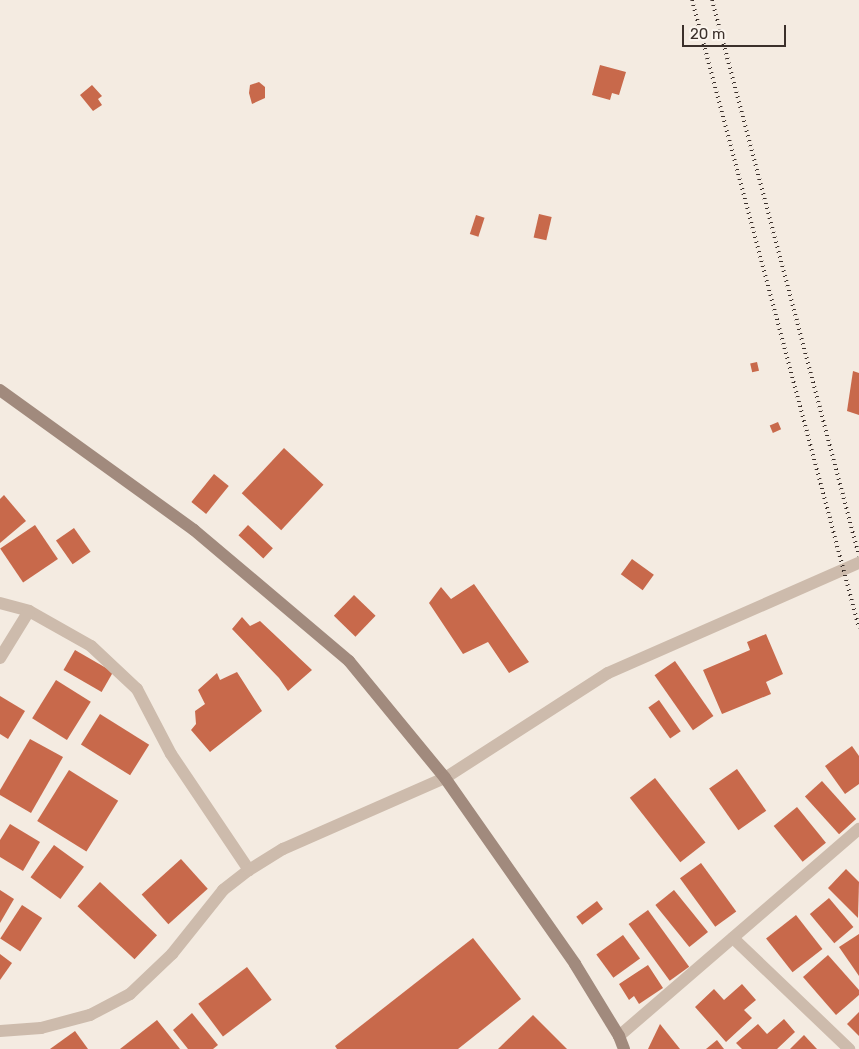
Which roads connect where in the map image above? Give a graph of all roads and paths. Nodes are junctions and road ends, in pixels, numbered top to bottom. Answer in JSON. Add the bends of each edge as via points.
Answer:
{"nodes":[{"id":1,"x":0,"y":390,"type":"edge"},
{"id":2,"x":859,"y":563,"type":"edge"},
{"id":3,"x":0,"y":603,"type":"edge"},
{"id":4,"x":29,"y":611,"type":"junction"},
{"id":5,"x":0,"y":658,"type":"edge"},
{"id":6,"x":445,"y":778,"type":"junction"},
{"id":7,"x":859,"y":829,"type":"edge"},
{"id":8,"x":249,"y":870,"type":"junction"},
{"id":9,"x":733,"y":938,"type":"junction"},
{"id":10,"x":0,"y":1031,"type":"edge"},
{"id":11,"x":619,"y":1036,"type":"junction"},
{"id":12,"x":624,"y":1049,"type":"edge"},
{"id":13,"x":849,"y":1049,"type":"edge"}],
"edges":[{"from":1,"to":6,"type":"street","via":[[194,530],[349,661]]},
{"from":2,"to":6,"type":"street","via":[[608,673]]},
{"from":3,"to":4,"type":"street"},
{"from":4,"to":5,"type":"street"},
{"from":4,"to":8,"type":"street","via":[[91,646],[136,690],[171,754]]},
{"from":6,"to":8,"type":"street","via":[[283,849]]},
{"from":6,"to":11,"type":"street","via":[[575,964]]},
{"from":7,"to":9,"type":"street"},
{"from":8,"to":10,"type":"street","via":[[223,890],[172,954],[130,994],[90,1015],[41,1028]]},
{"from":9,"to":11,"type":"street"},
{"from":9,"to":13,"type":"street"},
{"from":11,"to":12,"type":"street"}]}
